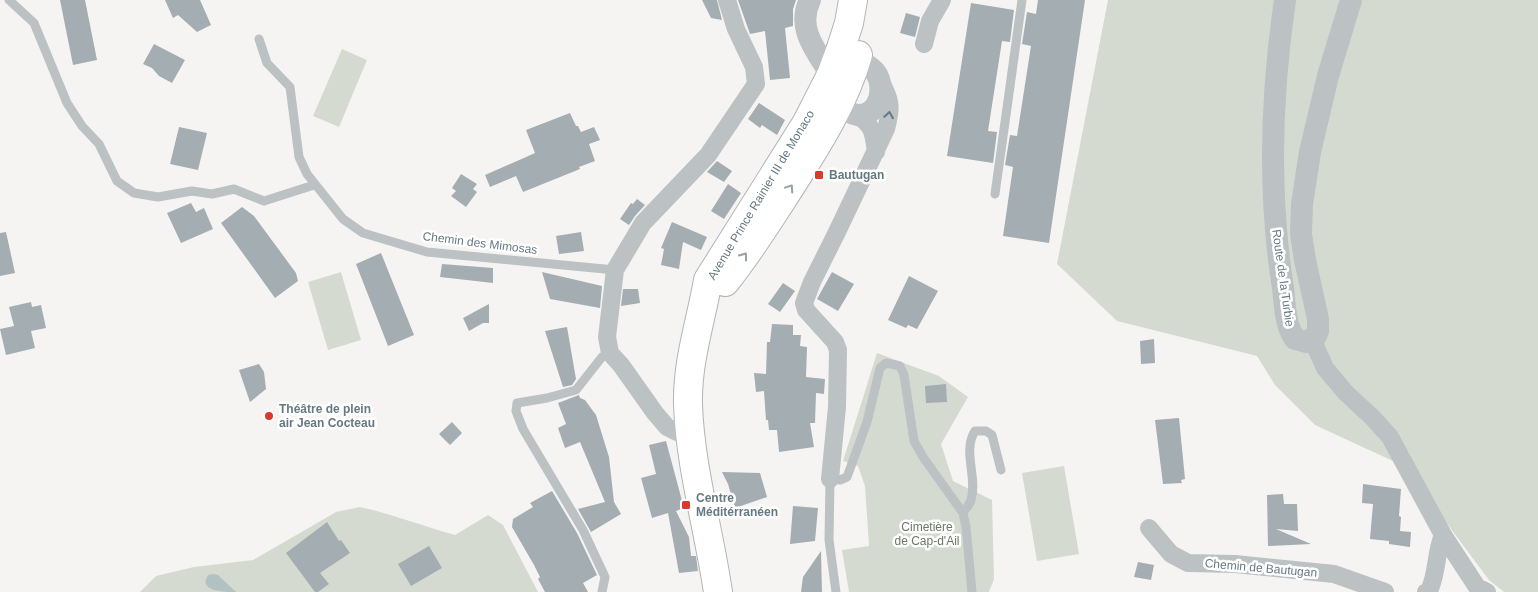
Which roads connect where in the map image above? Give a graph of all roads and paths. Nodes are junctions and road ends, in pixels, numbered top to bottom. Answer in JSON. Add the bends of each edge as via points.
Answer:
{"nodes":[{"id":1,"x":9,"y":0,"type":"edge"},
{"id":2,"x":727,"y":0,"type":"edge"},
{"id":3,"x":810,"y":0,"type":"edge"},
{"id":4,"x":822,"y":0,"type":"edge"},
{"id":5,"x":853,"y":0,"type":"edge"},
{"id":6,"x":872,"y":0,"type":"edge"},
{"id":7,"x":942,"y":0,"type":"edge"},
{"id":8,"x":1022,"y":0,"type":"edge"},
{"id":9,"x":1285,"y":0,"type":"edge"},
{"id":10,"x":1350,"y":0,"type":"edge"},
{"id":11,"x":259,"y":39,"type":"dead end"},
{"id":12,"x":924,"y":44,"type":"dead end"},
{"id":13,"x":849,"y":54,"type":"junction"},
{"id":14,"x":831,"y":75,"type":"junction"},
{"id":15,"x":880,"y":79,"type":"junction"},
{"id":16,"x":848,"y":111,"type":"junction"},
{"id":17,"x":876,"y":152,"type":"junction"},
{"id":18,"x":314,"y":185,"type":"junction"},
{"id":19,"x":995,"y":194,"type":"dead end"},
{"id":20,"x":615,"y":270,"type":"junction"},
{"id":21,"x":703,"y":308,"type":"junction"},
{"id":22,"x":1312,"y":339,"type":"junction"},
{"id":23,"x":610,"y":352,"type":"junction"},
{"id":24,"x":691,"y":433,"type":"junction"},
{"id":25,"x":1001,"y":470,"type":"dead end"},
{"id":26,"x":830,"y":480,"type":"junction"},
{"id":27,"x":962,"y":513,"type":"junction"},
{"id":28,"x":1149,"y":528,"type":"dead end"},
{"id":29,"x":1443,"y":535,"type":"junction"},
{"id":30,"x":1481,"y":590,"type":"edge"},
{"id":31,"x":602,"y":592,"type":"edge"},
{"id":32,"x":718,"y":592,"type":"edge"},
{"id":33,"x":836,"y":592,"type":"edge"},
{"id":34,"x":972,"y":592,"type":"edge"},
{"id":35,"x":1384,"y":592,"type":"edge"},
{"id":36,"x":1426,"y":592,"type":"edge"}],
"edges":[{"from":1,"to":18,"type":"lane","via":[[34,23],[67,103],[99,144],[117,181],[134,193],[158,197],[192,191],[212,194],[234,189],[264,201]]},
{"from":2,"to":20,"type":"street","via":[[754,67],[756,84],[708,155],[644,224]]},
{"from":3,"to":14,"type":"street","via":[[804,20],[806,31]]},
{"from":4,"to":13,"type":"street","via":[[817,22],[822,32]]},
{"from":5,"to":13,"type":"main road","name":"Avenue Prince Rainier III de Monaco"},
{"from":6,"to":13,"type":"main road","name":"Avenue Prince Rainier III de Monaco"},
{"from":7,"to":12,"type":"street","via":[[930,21]]},
{"from":8,"to":19,"type":"lane"},
{"from":9,"to":22,"type":"street","name":"Route de la Turbie","via":[[1273,112],[1277,249],[1291,333],[1301,341]]},
{"from":10,"to":22,"type":"street","name":"Route de la Turbie","via":[[1310,152],[1302,204],[1301,234],[1318,319],[1318,331]]},
{"from":11,"to":18,"type":"lane","name":"Chemin des Mimosas","via":[[266,63],[290,87],[298,156]]},
{"from":13,"to":14,"type":"main road"},
{"from":13,"to":15,"type":"street","via":[[875,71]]},
{"from":13,"to":16,"type":"main road","name":"Avenue Prince Rainier III de Monaco"},
{"from":14,"to":16,"type":"main road"},
{"from":14,"to":21,"type":"main road","name":"Avenue Prince Rainier III de Monaco","via":[[806,124],[708,280]]},
{"from":15,"to":16,"type":"street","via":[[878,103],[873,109]]},
{"from":17,"to":15,"type":"street","one_way":true,"via":[[890,114],[888,96]]},
{"from":16,"to":17,"type":"street","via":[[868,123]]},
{"from":21,"to":16,"type":"main road","name":"Avenue Prince Rainier III de Monaco","one_way":true,"via":[[764,229],[810,157]]},
{"from":17,"to":26,"type":"street","via":[[804,303],[838,350],[838,408]]},
{"from":18,"to":20,"type":"lane","name":"Chemin des Mimosas","via":[[343,219],[363,233],[427,252]]},
{"from":20,"to":23,"type":"street","via":[[607,337]]},
{"from":21,"to":24,"type":"main road","name":"Avenue Prince Rainier III de Monaco","via":[[690,364],[688,404]]},
{"from":22,"to":29,"type":"street","via":[[1325,368],[1390,437]]},
{"from":23,"to":24,"type":"street","via":[[667,427]]},
{"from":23,"to":31,"type":"lane","via":[[602,357],[576,390],[517,403],[516,411],[523,429],[583,530],[604,577]]},
{"from":24,"to":32,"type":"main road","name":"Avenue Prince Rainier III de Monaco"},
{"from":25,"to":27,"type":"lane","via":[[992,435],[986,431],[975,431],[970,440],[971,502]]},
{"from":26,"to":27,"type":"lane","via":[[848,477],[867,422],[880,368],[886,363],[893,364],[900,366],[904,375],[914,441]]},
{"from":26,"to":33,"type":"lane","via":[[829,540]]},
{"from":27,"to":34,"type":"lane"},
{"from":28,"to":35,"type":"street","name":"Chemin de Bautugan","via":[[1171,554],[1188,563],[1235,564],[1334,574]]},
{"from":29,"to":30,"type":"street"},
{"from":29,"to":36,"type":"street","via":[[1438,545],[1435,578]]}]}
